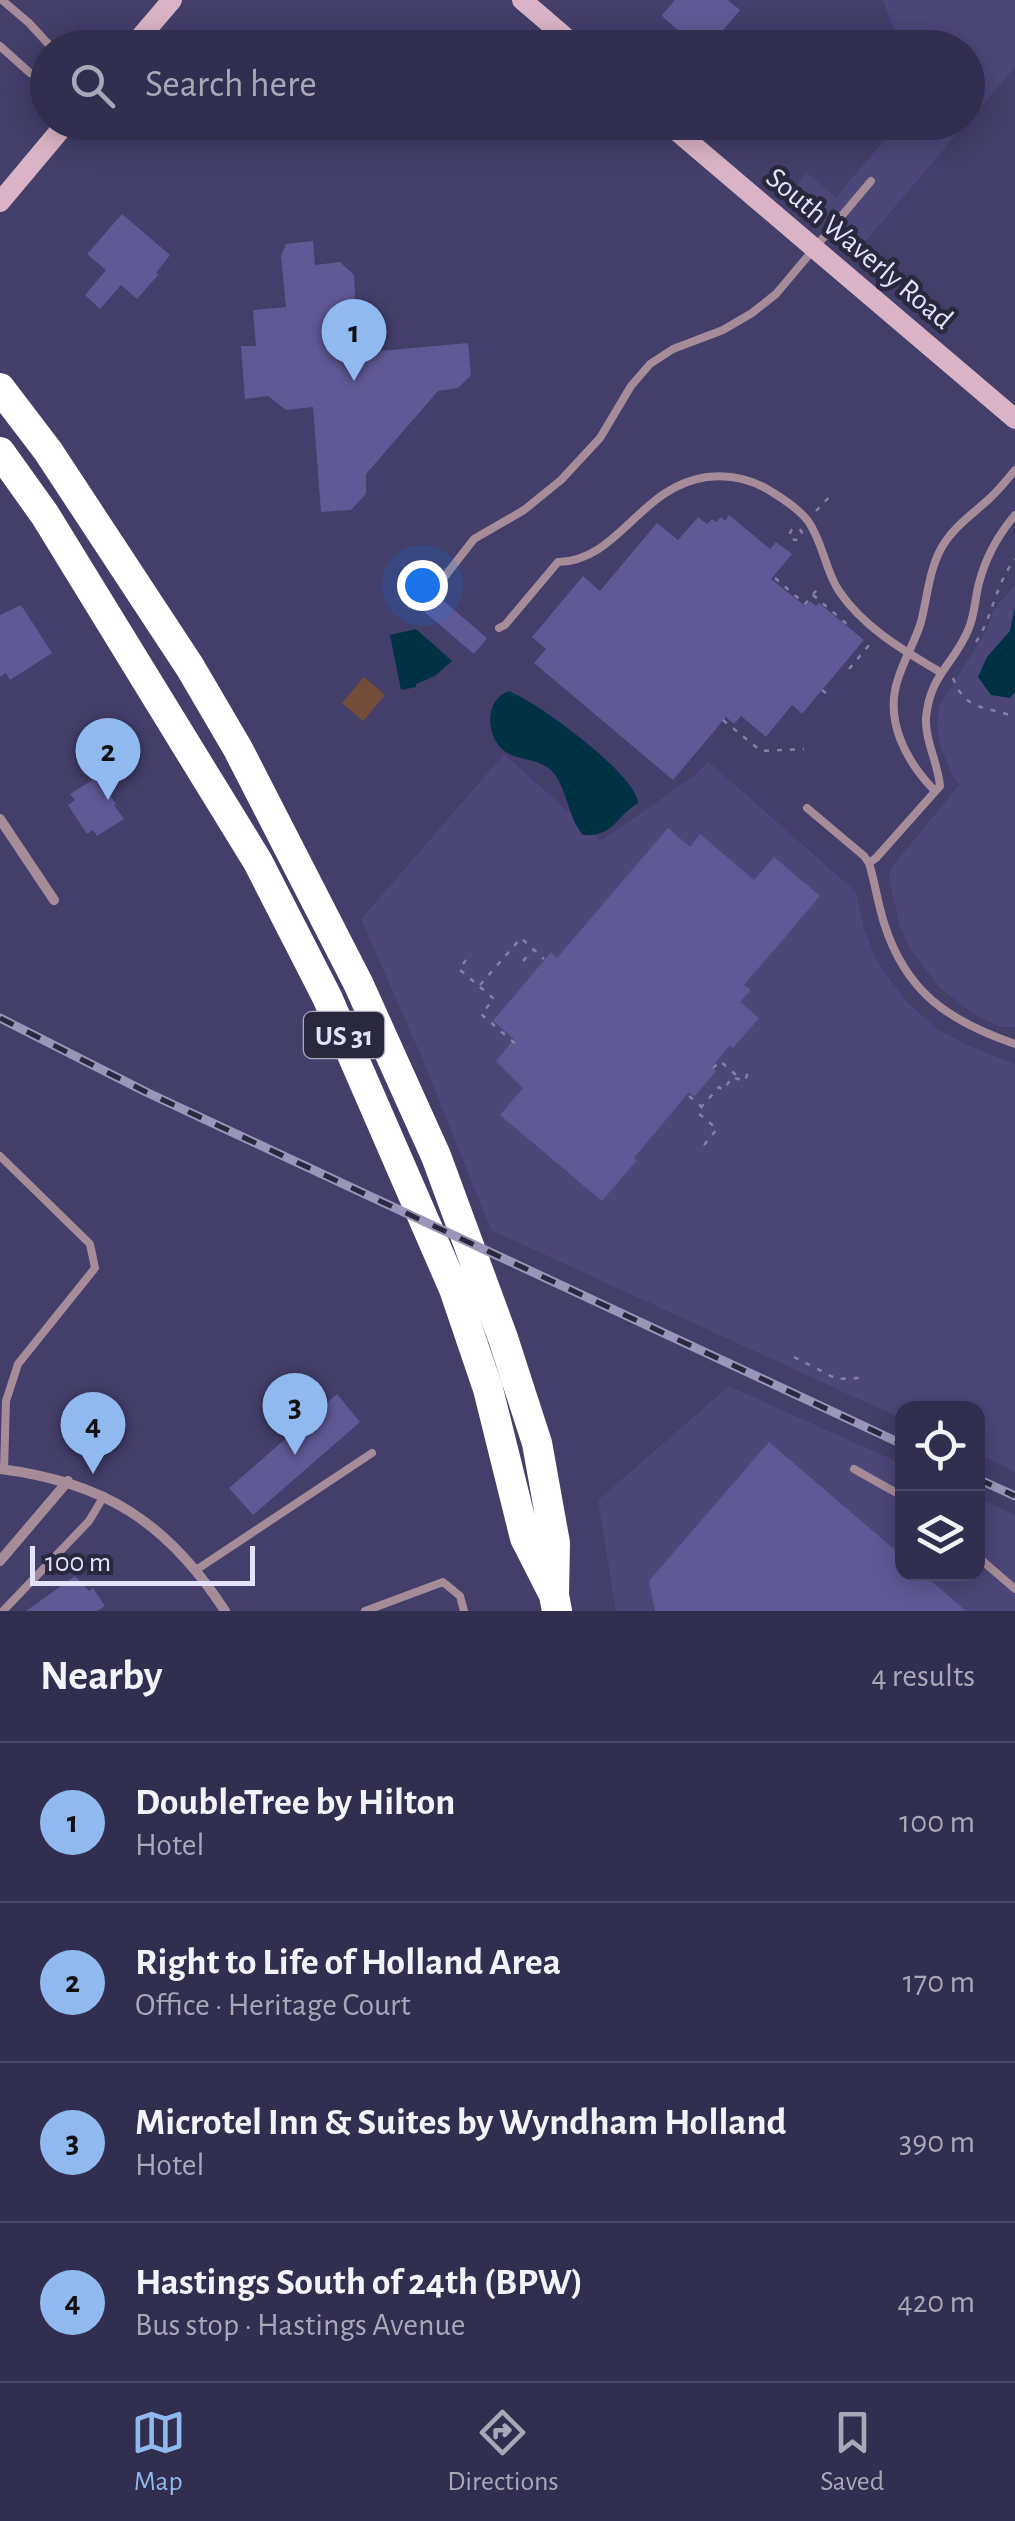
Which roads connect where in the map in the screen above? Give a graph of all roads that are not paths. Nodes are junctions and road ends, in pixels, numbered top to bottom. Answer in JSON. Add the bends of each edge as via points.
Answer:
{"nodes":[{"id":1,"x":2,"y":0,"type":"edge"},
{"id":2,"x":172,"y":0,"type":"edge"},
{"id":3,"x":522,"y":0,"type":"edge"},
{"id":4,"x":36,"y":30,"type":"edge"},
{"id":5,"x":146,"y":30,"type":"edge"},
{"id":6,"x":557,"y":30,"type":"edge"},
{"id":7,"x":0,"y":46,"type":"edge"},
{"id":8,"x":30,"y":74,"type":"dead end"},
{"id":9,"x":53,"y":140,"type":"edge"},
{"id":10,"x":687,"y":140,"type":"edge"},
{"id":11,"x":871,"y":181,"type":"dead end"},
{"id":12,"x":0,"y":202,"type":"edge"},
{"id":13,"x":814,"y":249,"type":"junction"},
{"id":14,"x":0,"y":388,"type":"edge"},
{"id":15,"x":1015,"y":419,"type":"edge"},
{"id":16,"x":0,"y":452,"type":"edge"},
{"id":17,"x":1015,"y":470,"type":"edge"},
{"id":18,"x":1015,"y":514,"type":"edge"},
{"id":19,"x":45,"y":515,"type":"junction"},
{"id":20,"x":442,"y":580,"type":"dead end"},
{"id":21,"x":499,"y":628,"type":"dead end"},
{"id":22,"x":909,"y":653,"type":"junction"},
{"id":23,"x":190,"y":667,"type":"junction"},
{"id":24,"x":940,"y":672,"type":"junction"},
{"id":25,"x":937,"y":788,"type":"junction"},
{"id":26,"x":808,"y":808,"type":"dead end"},
{"id":27,"x":0,"y":819,"type":"edge"},
{"id":28,"x":869,"y":863,"type":"junction"},
{"id":29,"x":54,"y":900,"type":"dead end"},
{"id":30,"x":1015,"y":1044,"type":"edge"},
{"id":31,"x":0,"y":1156,"type":"edge"},
{"id":32,"x":372,"y":1453,"type":"dead end"},
{"id":33,"x":2,"y":1469,"type":"edge"},
{"id":34,"x":854,"y":1469,"type":"dead end"},
{"id":35,"x":68,"y":1481,"type":"junction"},
{"id":36,"x":895,"y":1492,"type":"edge"},
{"id":37,"x":104,"y":1496,"type":"junction"},
{"id":38,"x":0,"y":1560,"type":"edge"},
{"id":39,"x":985,"y":1563,"type":"edge"},
{"id":40,"x":196,"y":1570,"type":"junction"},
{"id":41,"x":1015,"y":1589,"type":"edge"},
{"id":42,"x":556,"y":1603,"type":"edge"},
{"id":43,"x":3,"y":1611,"type":"edge"},
{"id":44,"x":226,"y":1611,"type":"edge"},
{"id":45,"x":366,"y":1611,"type":"edge"},
{"id":46,"x":464,"y":1611,"type":"edge"}],
"edges":[{"from":1,"to":4,"type":"lane"},
{"from":2,"to":5,"type":"main road"},
{"from":3,"to":6,"type":"main road"},
{"from":7,"to":8,"type":"lane"},
{"from":9,"to":12,"type":"main road"},
{"from":10,"to":13,"type":"main road","name":"South Waverly Road"},
{"from":11,"to":13,"type":"lane"},
{"from":13,"to":15,"type":"main road","name":"South Waverly Road"},
{"from":13,"to":20,"type":"lane","via":[[752,313],[650,364],[600,438],[561,480],[474,539]]},
{"from":14,"to":23,"type":"highway","number":"US 31"},
{"from":16,"to":19,"type":"highway","number":"US 31"},
{"from":17,"to":22,"type":"lane","via":[[939,552]]},
{"from":18,"to":24,"type":"lane","via":[[990,551],[965,637]]},
{"from":19,"to":23,"type":"highway","via":[[65,526],[167,675]]},
{"from":19,"to":42,"type":"highway","number":"US 31","via":[[258,862],[328,996],[454,1289],[488,1389],[525,1538]]},
{"from":21,"to":22,"type":"lane","via":[[558,562],[594,553],[672,488],[736,477],[767,488],[801,514],[846,600]]},
{"from":22,"to":24,"type":"lane"},
{"from":22,"to":25,"type":"lane","via":[[895,690],[895,722],[908,755]]},
{"from":23,"to":42,"type":"highway","number":"US 31","via":[[358,983],[436,1156],[536,1443],[556,1543]]},
{"from":24,"to":25,"type":"lane","via":[[926,726]]},
{"from":25,"to":28,"type":"lane"},
{"from":26,"to":28,"type":"lane"},
{"from":27,"to":29,"type":"street"},
{"from":28,"to":30,"type":"lane","via":[[895,954],[920,990],[973,1028]]},
{"from":31,"to":33,"type":"lane","via":[[90,1244],[95,1268],[18,1364],[6,1401]]},
{"from":32,"to":40,"type":"lane"},
{"from":33,"to":35,"type":"street"},
{"from":34,"to":36,"type":"lane"},
{"from":35,"to":37,"type":"street"},
{"from":35,"to":38,"type":"street"},
{"from":37,"to":40,"type":"street","via":[[154,1527]]},
{"from":37,"to":43,"type":"lane","via":[[90,1521]]},
{"from":39,"to":41,"type":"lane"},
{"from":40,"to":44,"type":"street"},
{"from":45,"to":46,"type":"lane","via":[[443,1582],[460,1596]]}]}
